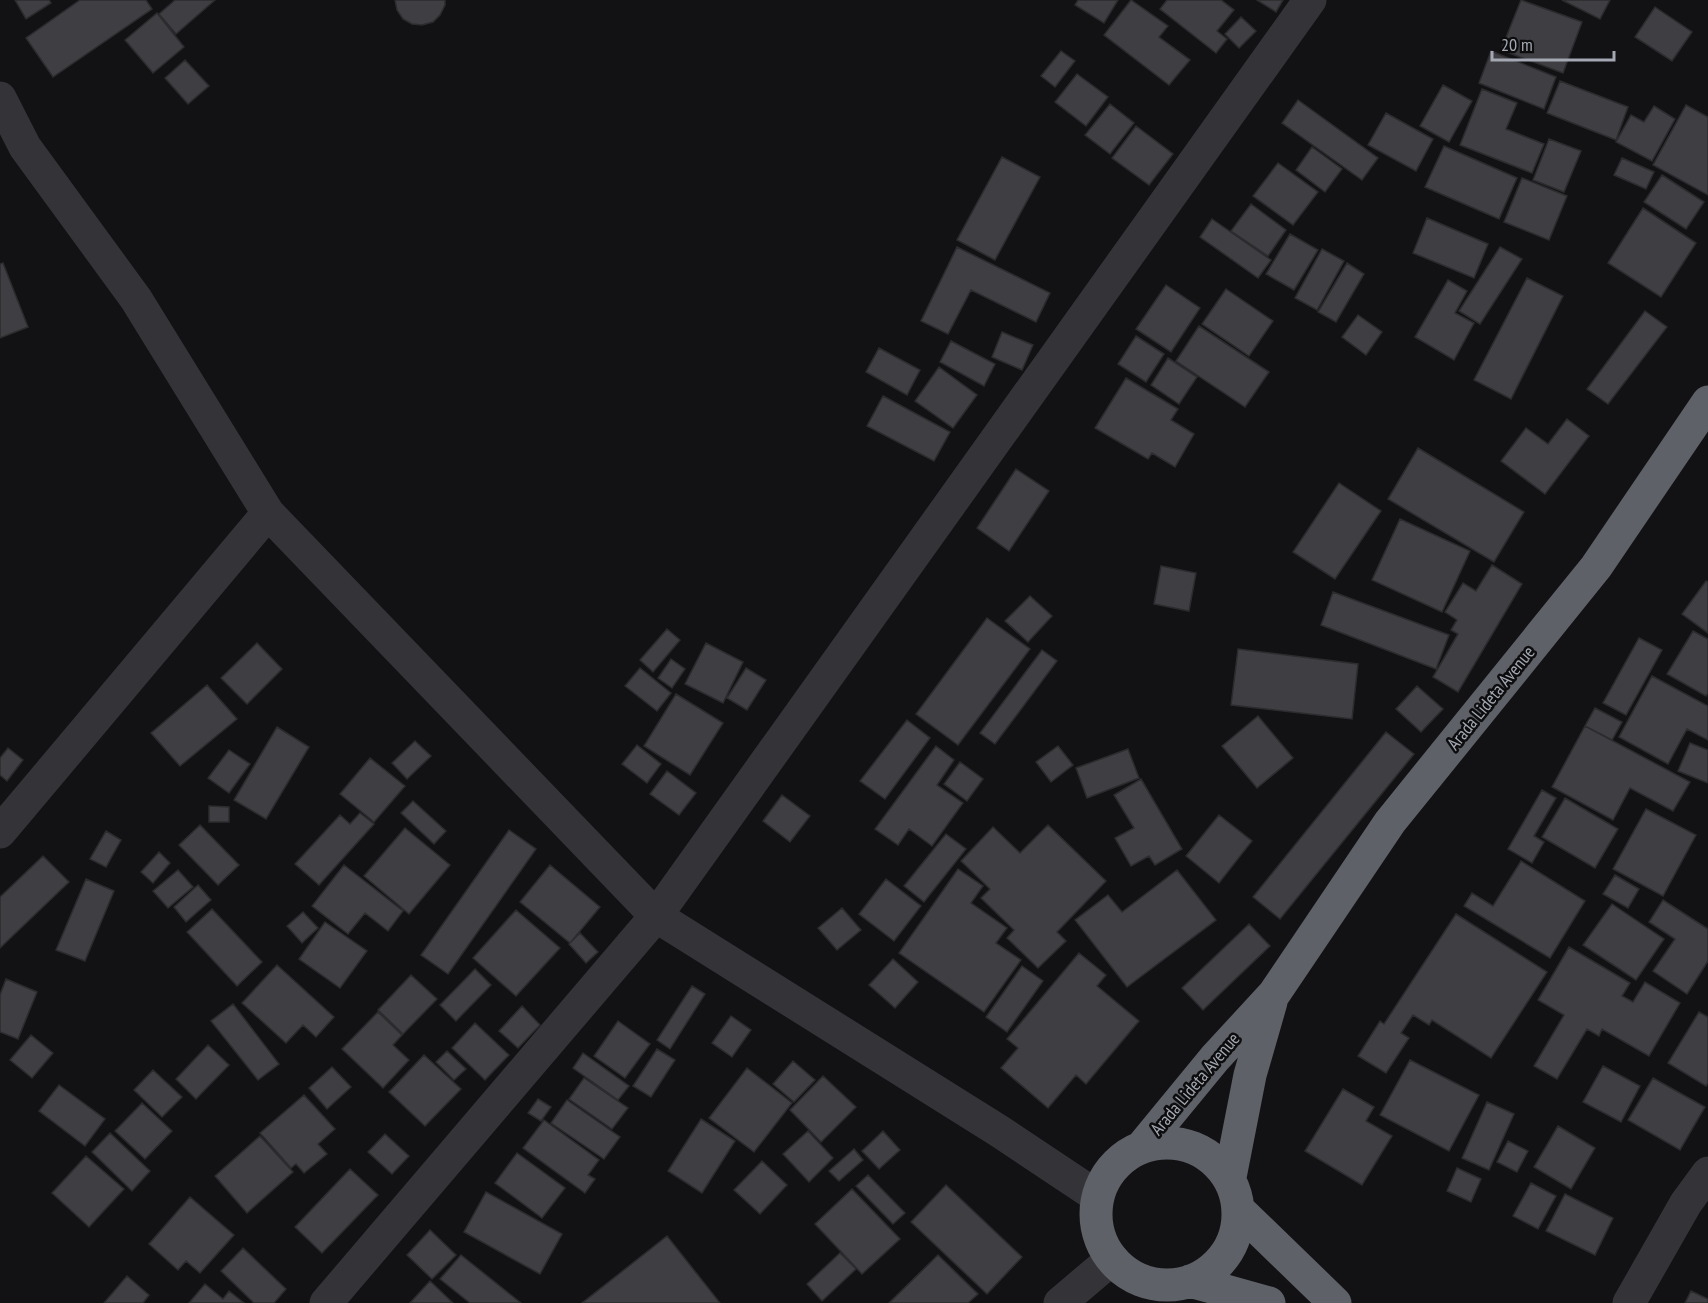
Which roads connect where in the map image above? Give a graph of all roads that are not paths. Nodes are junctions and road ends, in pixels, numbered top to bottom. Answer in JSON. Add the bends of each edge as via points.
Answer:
{"nodes":[{"id":1,"x":1310,"y":0,"type":"edge"},
{"id":2,"x":0,"y":98,"type":"edge"},
{"id":3,"x":1708,"y":402,"type":"edge"},
{"id":4,"x":268,"y":513,"type":"junction"},
{"id":5,"x":0,"y":832,"type":"edge"},
{"id":6,"x":656,"y":916,"type":"junction"},
{"id":7,"x":1274,"y":994,"type":"junction"},
{"id":8,"x":1140,"y":1148,"type":"junction"},
{"id":9,"x":1708,"y":1173,"type":"edge"},
{"id":10,"x":1230,"y":1177,"type":"junction"},
{"id":11,"x":1098,"y":1197,"type":"junction"},
{"id":12,"x":1239,"y":1210,"type":"junction"},
{"id":13,"x":1112,"y":1258,"type":"junction"},
{"id":14,"x":1190,"y":1281,"type":"junction"},
{"id":15,"x":326,"y":1303,"type":"edge"},
{"id":16,"x":1060,"y":1303,"type":"edge"},
{"id":17,"x":1269,"y":1303,"type":"edge"},
{"id":18,"x":1335,"y":1303,"type":"edge"},
{"id":19,"x":1629,"y":1303,"type":"edge"}],
"edges":[{"from":1,"to":6,"type":"street"},
{"from":2,"to":4,"type":"street","via":[[25,147],[136,299]]},
{"from":3,"to":7,"type":"highway","name":"Arada Lideta Avenue","via":[[1596,567],[1390,822]]},
{"from":4,"to":5,"type":"street"},
{"from":4,"to":6,"type":"street"},
{"from":6,"to":11,"type":"street"},
{"from":6,"to":15,"type":"street"},
{"from":7,"to":8,"type":"highway","name":"Arada Lideta Avenue"},
{"from":7,"to":10,"type":"highway","name":"Arada Lideta Avenue","via":[[1250,1075]]},
{"from":8,"to":10,"type":"highway","name":"Arada Lideta Avenue","via":[[1172,1142],[1205,1152]]},
{"from":8,"to":11,"type":"highway","name":"Arada Lideta Avenue","via":[[1112,1167]]},
{"from":9,"to":19,"type":"street","via":[[1686,1203]]},
{"from":10,"to":12,"type":"highway","name":"Arada Lideta Avenue"},
{"from":11,"to":13,"type":"highway","name":"Arada Lideta Avenue","via":[[1095,1218],[1101,1240]]},
{"from":12,"to":14,"type":"highway","name":"Arada Lideta Avenue","via":[[1232,1246],[1214,1268]]},
{"from":12,"to":18,"type":"highway"},
{"from":13,"to":14,"type":"highway","name":"Arada Lideta Avenue","via":[[1134,1277],[1161,1285]]},
{"from":13,"to":16,"type":"street"},
{"from":14,"to":17,"type":"highway","name":"Arada Lideta Avenue"}]}
